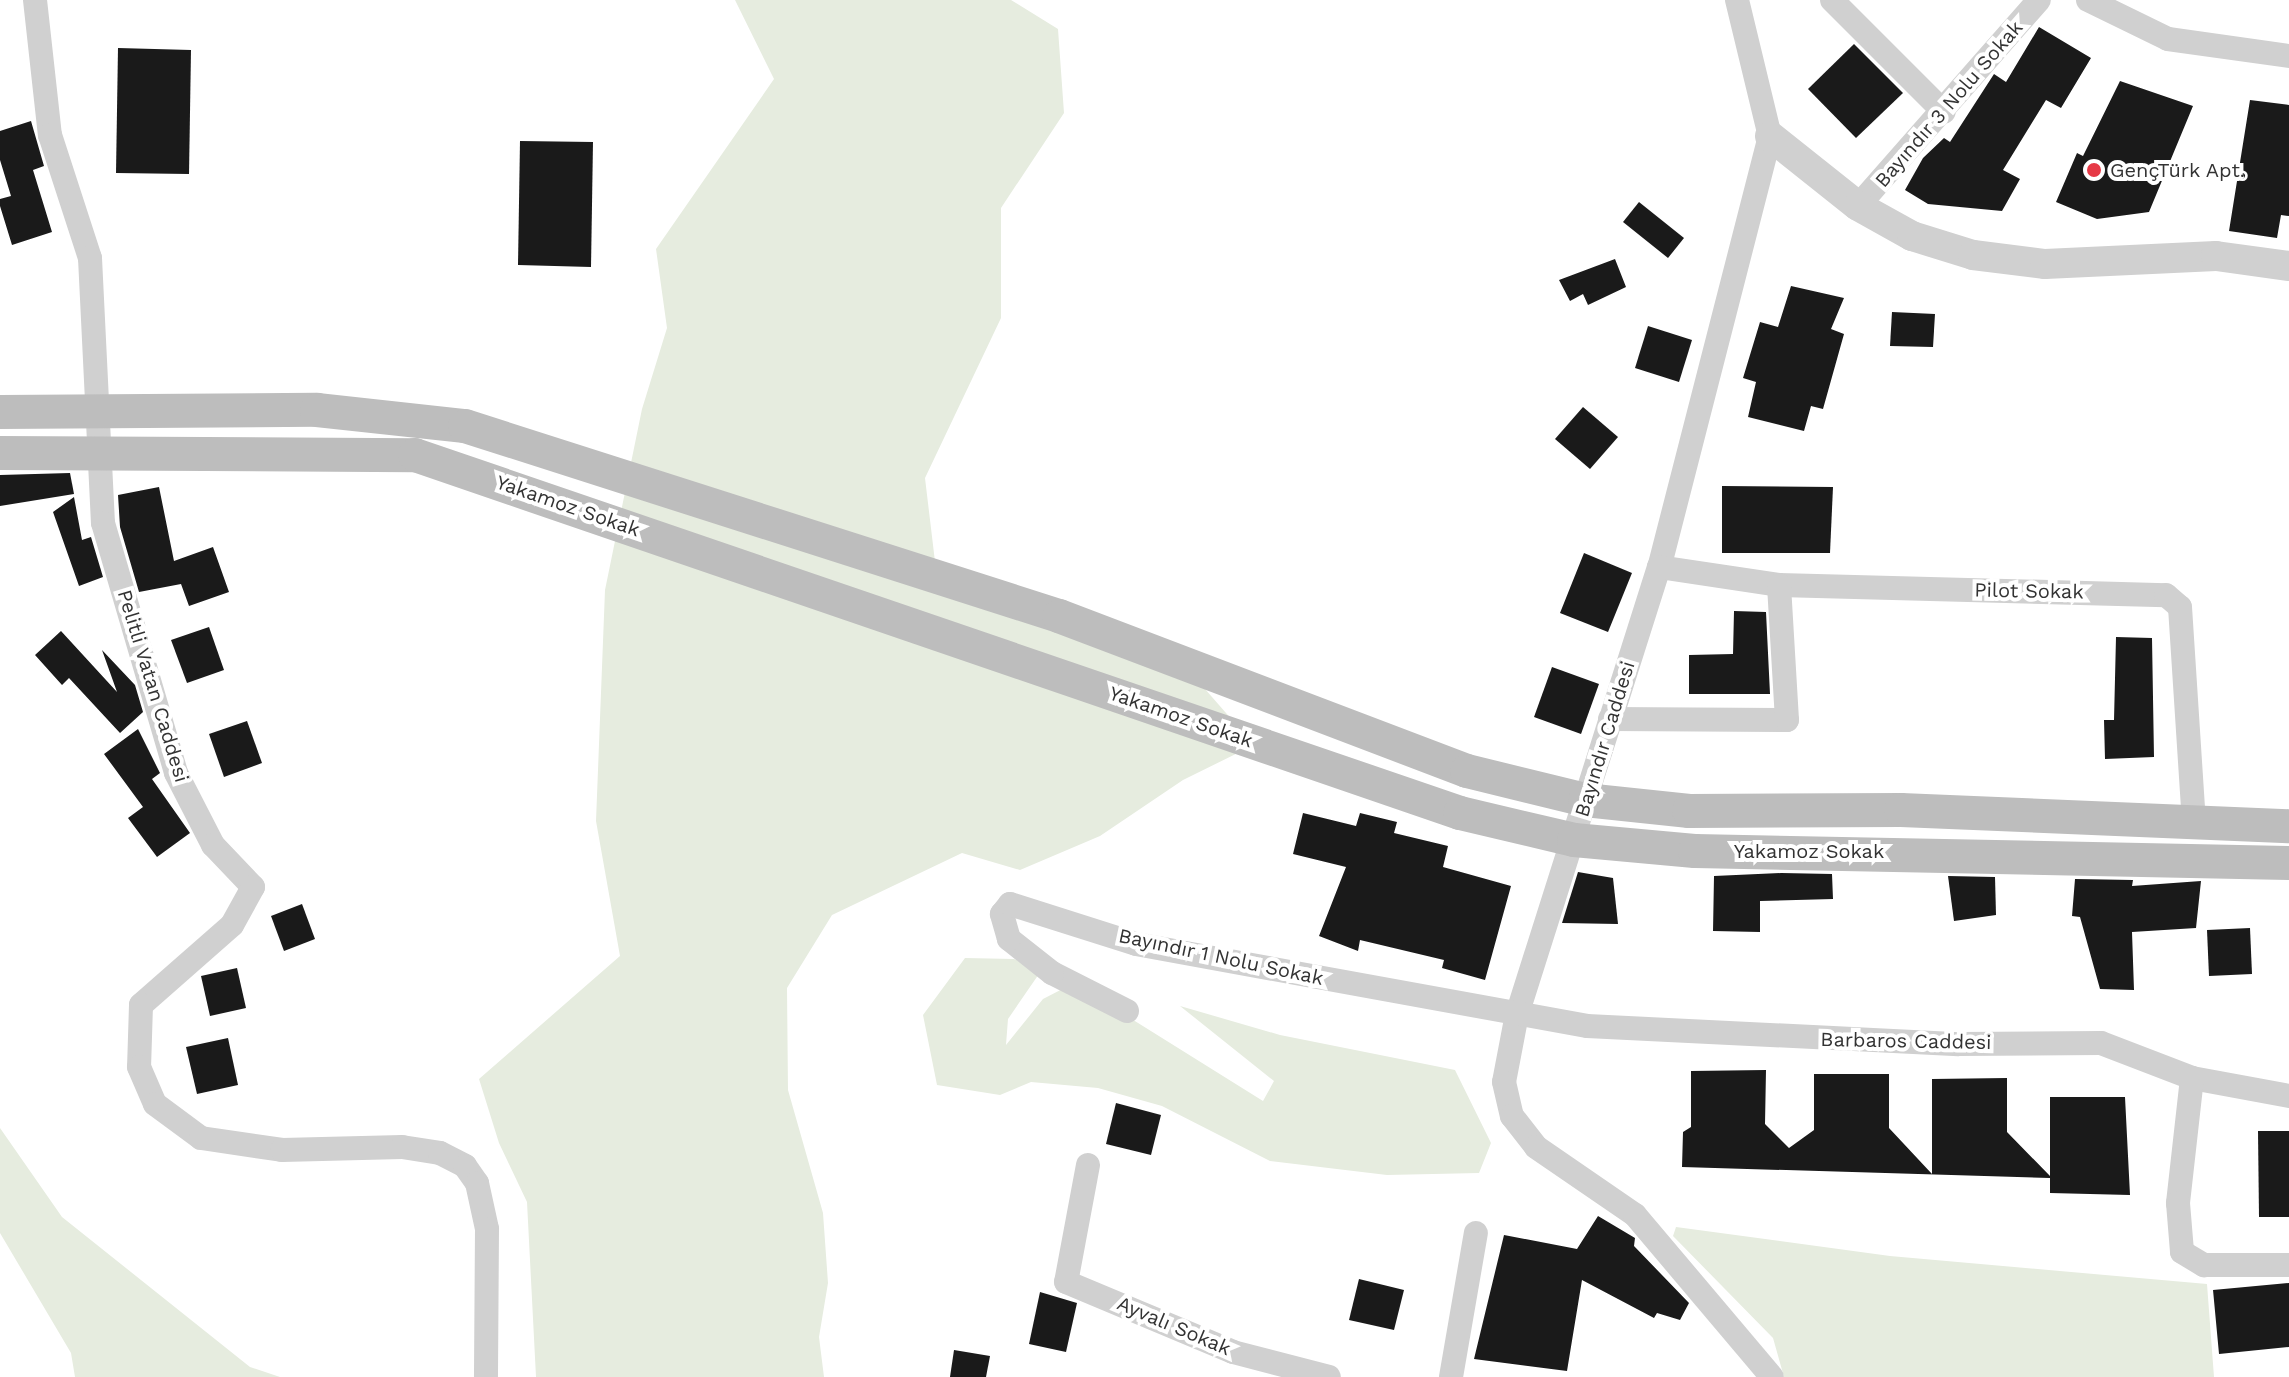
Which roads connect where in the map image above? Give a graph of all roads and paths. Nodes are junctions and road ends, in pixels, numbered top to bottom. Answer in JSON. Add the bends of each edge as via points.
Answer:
{"nodes":[{"id":1,"x":35,"y":0,"type":"edge"},
{"id":2,"x":1737,"y":0,"type":"edge"},
{"id":3,"x":1832,"y":0,"type":"edge"},
{"id":4,"x":2039,"y":0,"type":"edge"},
{"id":5,"x":2088,"y":0,"type":"edge"},
{"id":6,"x":2289,"y":56,"type":"edge"},
{"id":7,"x":1944,"y":112,"type":"junction"},
{"id":8,"x":1770,"y":136,"type":"junction"},
{"id":9,"x":1858,"y":206,"type":"junction"},
{"id":10,"x":2289,"y":266,"type":"edge"},
{"id":11,"x":0,"y":412,"type":"edge"},
{"id":12,"x":97,"y":412,"type":"junction"},
{"id":13,"x":0,"y":453,"type":"edge"},
{"id":14,"x":96,"y":453,"type":"junction"},
{"id":15,"x":1659,"y":567,"type":"junction"},
{"id":16,"x":1779,"y":585,"type":"junction"},
{"id":17,"x":1610,"y":719,"type":"junction"},
{"id":18,"x":1585,"y":800,"type":"junction"},
{"id":19,"x":2194,"y":823,"type":"junction"},
{"id":20,"x":2289,"y":826,"type":"edge"},
{"id":21,"x":1574,"y":840,"type":"junction"},
{"id":22,"x":2289,"y":863,"type":"edge"},
{"id":23,"x":1127,"y":1011,"type":"dead end"},
{"id":24,"x":1517,"y":1014,"type":"junction"},
{"id":25,"x":2192,"y":1078,"type":"junction"},
{"id":26,"x":2289,"y":1096,"type":"edge"},
{"id":27,"x":1088,"y":1165,"type":"dead end"},
{"id":28,"x":1476,"y":1233,"type":"dead end"},
{"id":29,"x":2289,"y":1265,"type":"edge"},
{"id":30,"x":486,"y":1377,"type":"edge"},
{"id":31,"x":1329,"y":1377,"type":"edge"},
{"id":32,"x":1451,"y":1377,"type":"edge"},
{"id":33,"x":1772,"y":1377,"type":"edge"}],
"edges":[{"from":1,"to":12,"type":"street","name":"Pelitli Vatan Caddesi","via":[[50,135],[90,258]]},
{"from":2,"to":8,"type":"street","name":"Bayındır Caddesi"},
{"from":3,"to":7,"type":"street"},
{"from":4,"to":7,"type":"street","name":"Bayındır 3 Nolu Sokak"},
{"from":5,"to":6,"type":"street","via":[[2168,39]]},
{"from":7,"to":9,"type":"street","name":"Bayındır 3 Nolu Sokak"},
{"from":8,"to":9,"type":"street"},
{"from":8,"to":15,"type":"street","name":"Bayındır Caddesi"},
{"from":9,"to":10,"type":"street","via":[[1912,236],[2000,262],[2216,256]]},
{"from":11,"to":12,"type":"main road","name":"Yakamoz Sokak"},
{"from":12,"to":14,"type":"street","name":"Pelitli Vatan Caddesi"},
{"from":12,"to":18,"type":"main road","name":"Yakamoz Sokak","via":[[317,410],[465,426],[1059,616],[1467,771]]},
{"from":13,"to":14,"type":"main road","name":"Yakamoz Sokak"},
{"from":14,"to":21,"type":"main road","name":"Yakamoz Sokak","via":[[415,455],[1460,813]]},
{"from":14,"to":30,"type":"street","name":"Pelitli Vatan Caddesi","via":[[103,523],[176,773],[213,845],[253,887],[232,925],[141,1005],[139,1067],[155,1104],[201,1138],[282,1150],[402,1147],[440,1153],[465,1166],[483,1201],[488,1239]]},
{"from":15,"to":16,"type":"street","name":"Pilot Sokak"},
{"from":15,"to":17,"type":"street","name":"Bayındır Caddesi"},
{"from":16,"to":17,"type":"street","via":[[1787,720]]},
{"from":16,"to":19,"type":"street","name":"Pilot Sokak","via":[[2166,595],[2180,607]]},
{"from":17,"to":18,"type":"street","name":"Bayındır Caddesi"},
{"from":18,"to":19,"type":"main road","name":"Yakamoz Sokak","via":[[1689,811],[1901,810]]},
{"from":18,"to":21,"type":"street","name":"Bayındır Caddesi"},
{"from":19,"to":20,"type":"main road","name":"Yakamoz Sokak"},
{"from":21,"to":22,"type":"main road","name":"Yakamoz Sokak","via":[[1695,851]]},
{"from":21,"to":24,"type":"street","name":"Bayındır Caddesi"},
{"from":23,"to":24,"type":"street","name":"Bayındır 1 Nolu Sokak","via":[[1052,973],[1009,939],[1002,914],[1010,904],[1136,944]]},
{"from":24,"to":25,"type":"street","name":"Barbaros Caddesi","via":[[1678,1034],[2101,1043]]},
{"from":24,"to":33,"type":"street","name":"Bayındır Caddesi","via":[[1504,1082],[1512,1116],[1536,1147],[1635,1215]]},
{"from":25,"to":26,"type":"street","name":"Barbaros Caddesi"},
{"from":25,"to":29,"type":"street","via":[[2178,1203],[2182,1252],[2204,1265]]},
{"from":27,"to":31,"type":"street","name":"Ayvalı Sokak","via":[[1066,1282],[1233,1352]]},
{"from":28,"to":32,"type":"street"}]}
